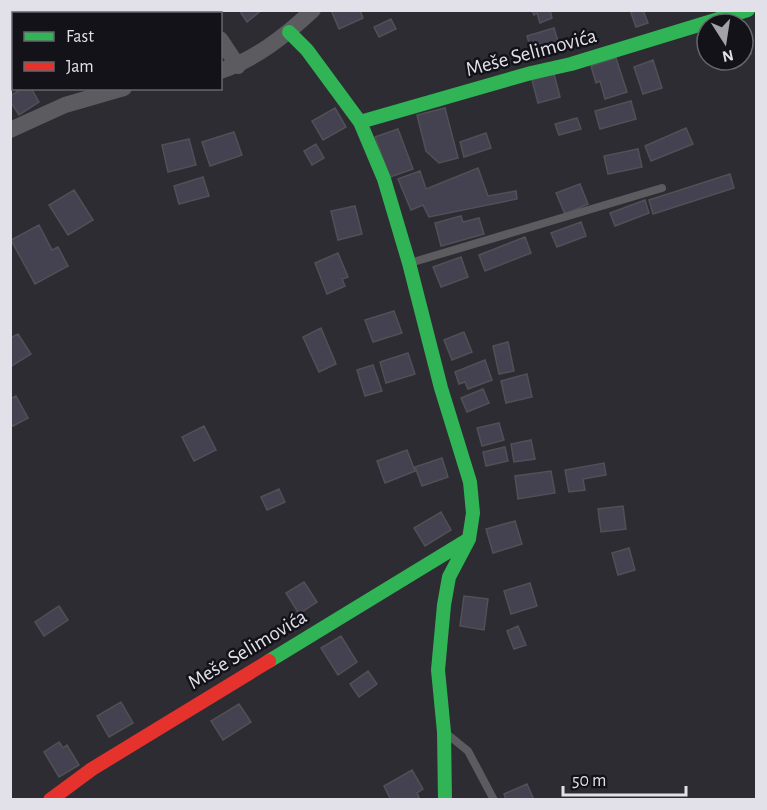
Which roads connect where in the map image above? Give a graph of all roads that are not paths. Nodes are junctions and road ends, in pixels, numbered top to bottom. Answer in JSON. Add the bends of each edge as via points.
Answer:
{"nodes":[{"id":1,"x":313,"y":10,"type":"edge"},
{"id":2,"x":747,"y":10,"type":"edge"},
{"id":3,"x":289,"y":32,"type":"junction"},
{"id":4,"x":222,"y":42,"type":"edge"},
{"id":5,"x":238,"y":66,"type":"junction"},
{"id":6,"x":222,"y":70,"type":"edge"},
{"id":7,"x":117,"y":90,"type":"edge"},
{"id":8,"x":360,"y":122,"type":"junction"},
{"id":9,"x":10,"y":130,"type":"edge"},
{"id":10,"x":662,"y":188,"type":"dead end"},
{"id":11,"x":409,"y":263,"type":"junction"},
{"id":12,"x":469,"y":539,"type":"junction"},
{"id":13,"x":444,"y":732,"type":"junction"},
{"id":14,"x":50,"y":800,"type":"edge"},
{"id":15,"x":445,"y":800,"type":"edge"},
{"id":16,"x":494,"y":800,"type":"edge"}],
"edges":[{"from":1,"to":3,"type":"street"},
{"from":2,"to":8,"type":"street","name":"Meše Selimovića"},
{"from":3,"to":5,"type":"street"},
{"from":3,"to":8,"type":"street"},
{"from":4,"to":5,"type":"street"},
{"from":5,"to":6,"type":"street"},
{"from":7,"to":9,"type":"street","via":[[65,105]]},
{"from":8,"to":11,"type":"street","via":[[384,179]]},
{"from":10,"to":11,"type":"lane"},
{"from":11,"to":12,"type":"street","via":[[470,482],[473,513]]},
{"from":12,"to":13,"type":"street","via":[[449,577],[444,605],[438,670]]},
{"from":12,"to":14,"type":"street","name":"Meše Selimovića","via":[[102,762]]},
{"from":13,"to":15,"type":"street"},
{"from":13,"to":16,"type":"lane","via":[[468,751]]}]}
